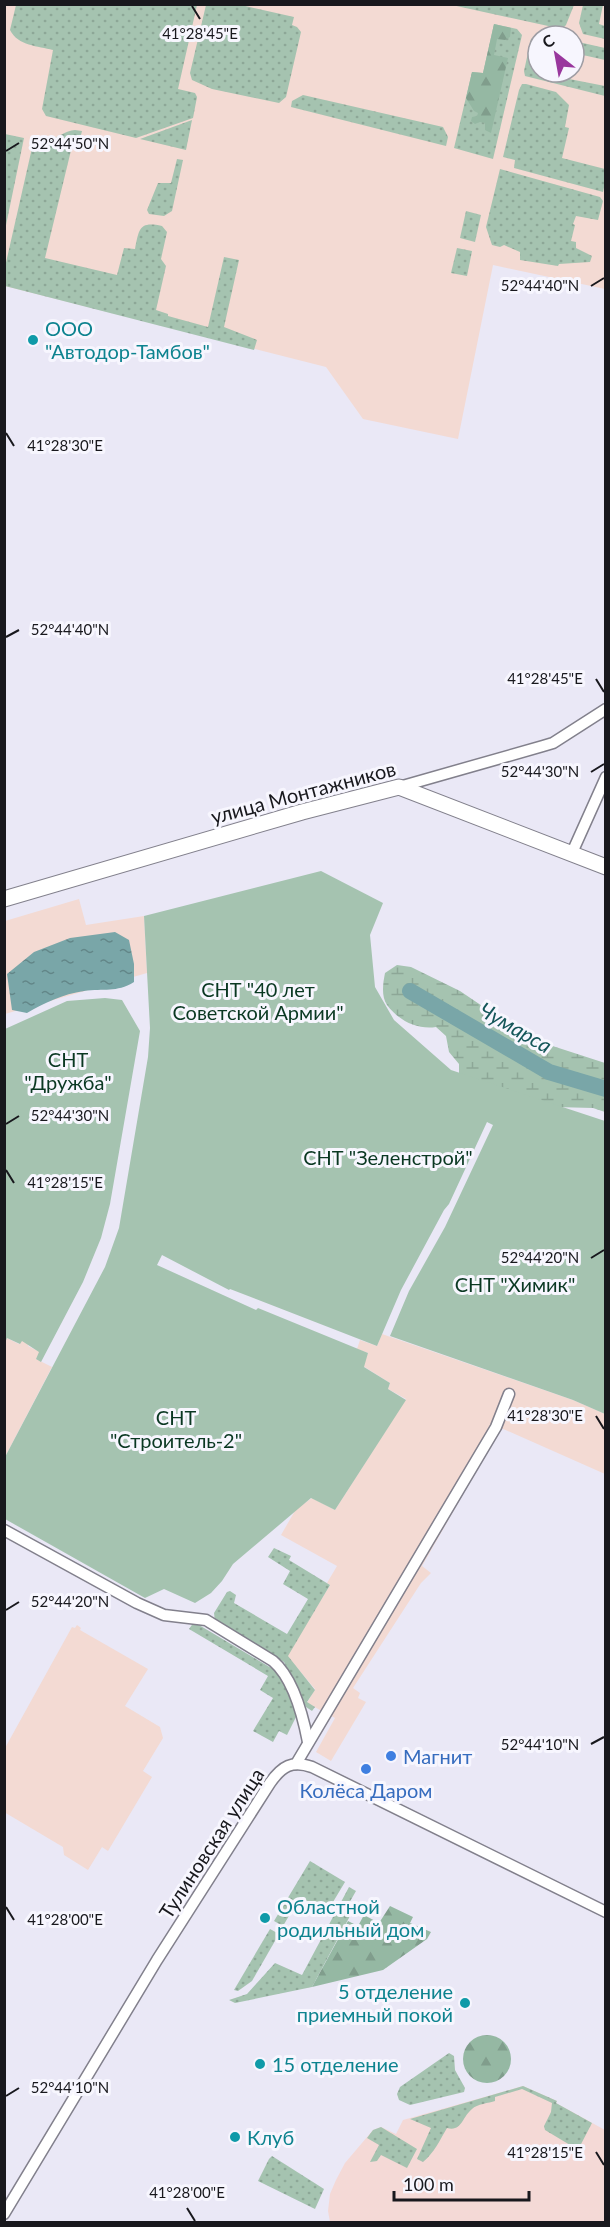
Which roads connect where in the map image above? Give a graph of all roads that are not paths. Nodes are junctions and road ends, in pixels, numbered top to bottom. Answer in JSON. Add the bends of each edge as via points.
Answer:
{"nodes":[{"id":1,"x":606,"y":709,"type":"edge"},
{"id":2,"x":606,"y":777,"type":"edge"},
{"id":3,"x":399,"y":787,"type":"junction"},
{"id":4,"x":571,"y":855,"type":"junction"},
{"id":5,"x":606,"y":867,"type":"edge"},
{"id":6,"x":4,"y":898,"type":"edge"},
{"id":7,"x":509,"y":1394,"type":"dead end"},
{"id":8,"x":4,"y":1530,"type":"edge"},
{"id":9,"x":308,"y":1742,"type":"junction"},
{"id":10,"x":296,"y":1764,"type":"junction"},
{"id":11,"x":606,"y":1912,"type":"edge"},
{"id":12,"x":4,"y":2214,"type":"edge"}],
"edges":[{"from":1,"to":3,"type":"street","name":"улица Монтажников","via":[[543,747]]},
{"from":2,"to":4,"type":"street"},
{"from":3,"to":4,"type":"main road"},
{"from":3,"to":6,"type":"main road","name":"улица Монтажников"},
{"from":4,"to":5,"type":"main road"},
{"from":7,"to":9,"type":"street","via":[[496,1427]]},
{"from":8,"to":9,"type":"street","via":[[137,1603],[164,1615],[206,1620],[273,1660],[282,1669],[300,1707]]},
{"from":9,"to":10,"type":"street"},
{"from":10,"to":11,"type":"street","via":[[312,1767]]},
{"from":10,"to":12,"type":"street","name":"Тулиновская улица","via":[[283,1767],[270,1783]]}]}
